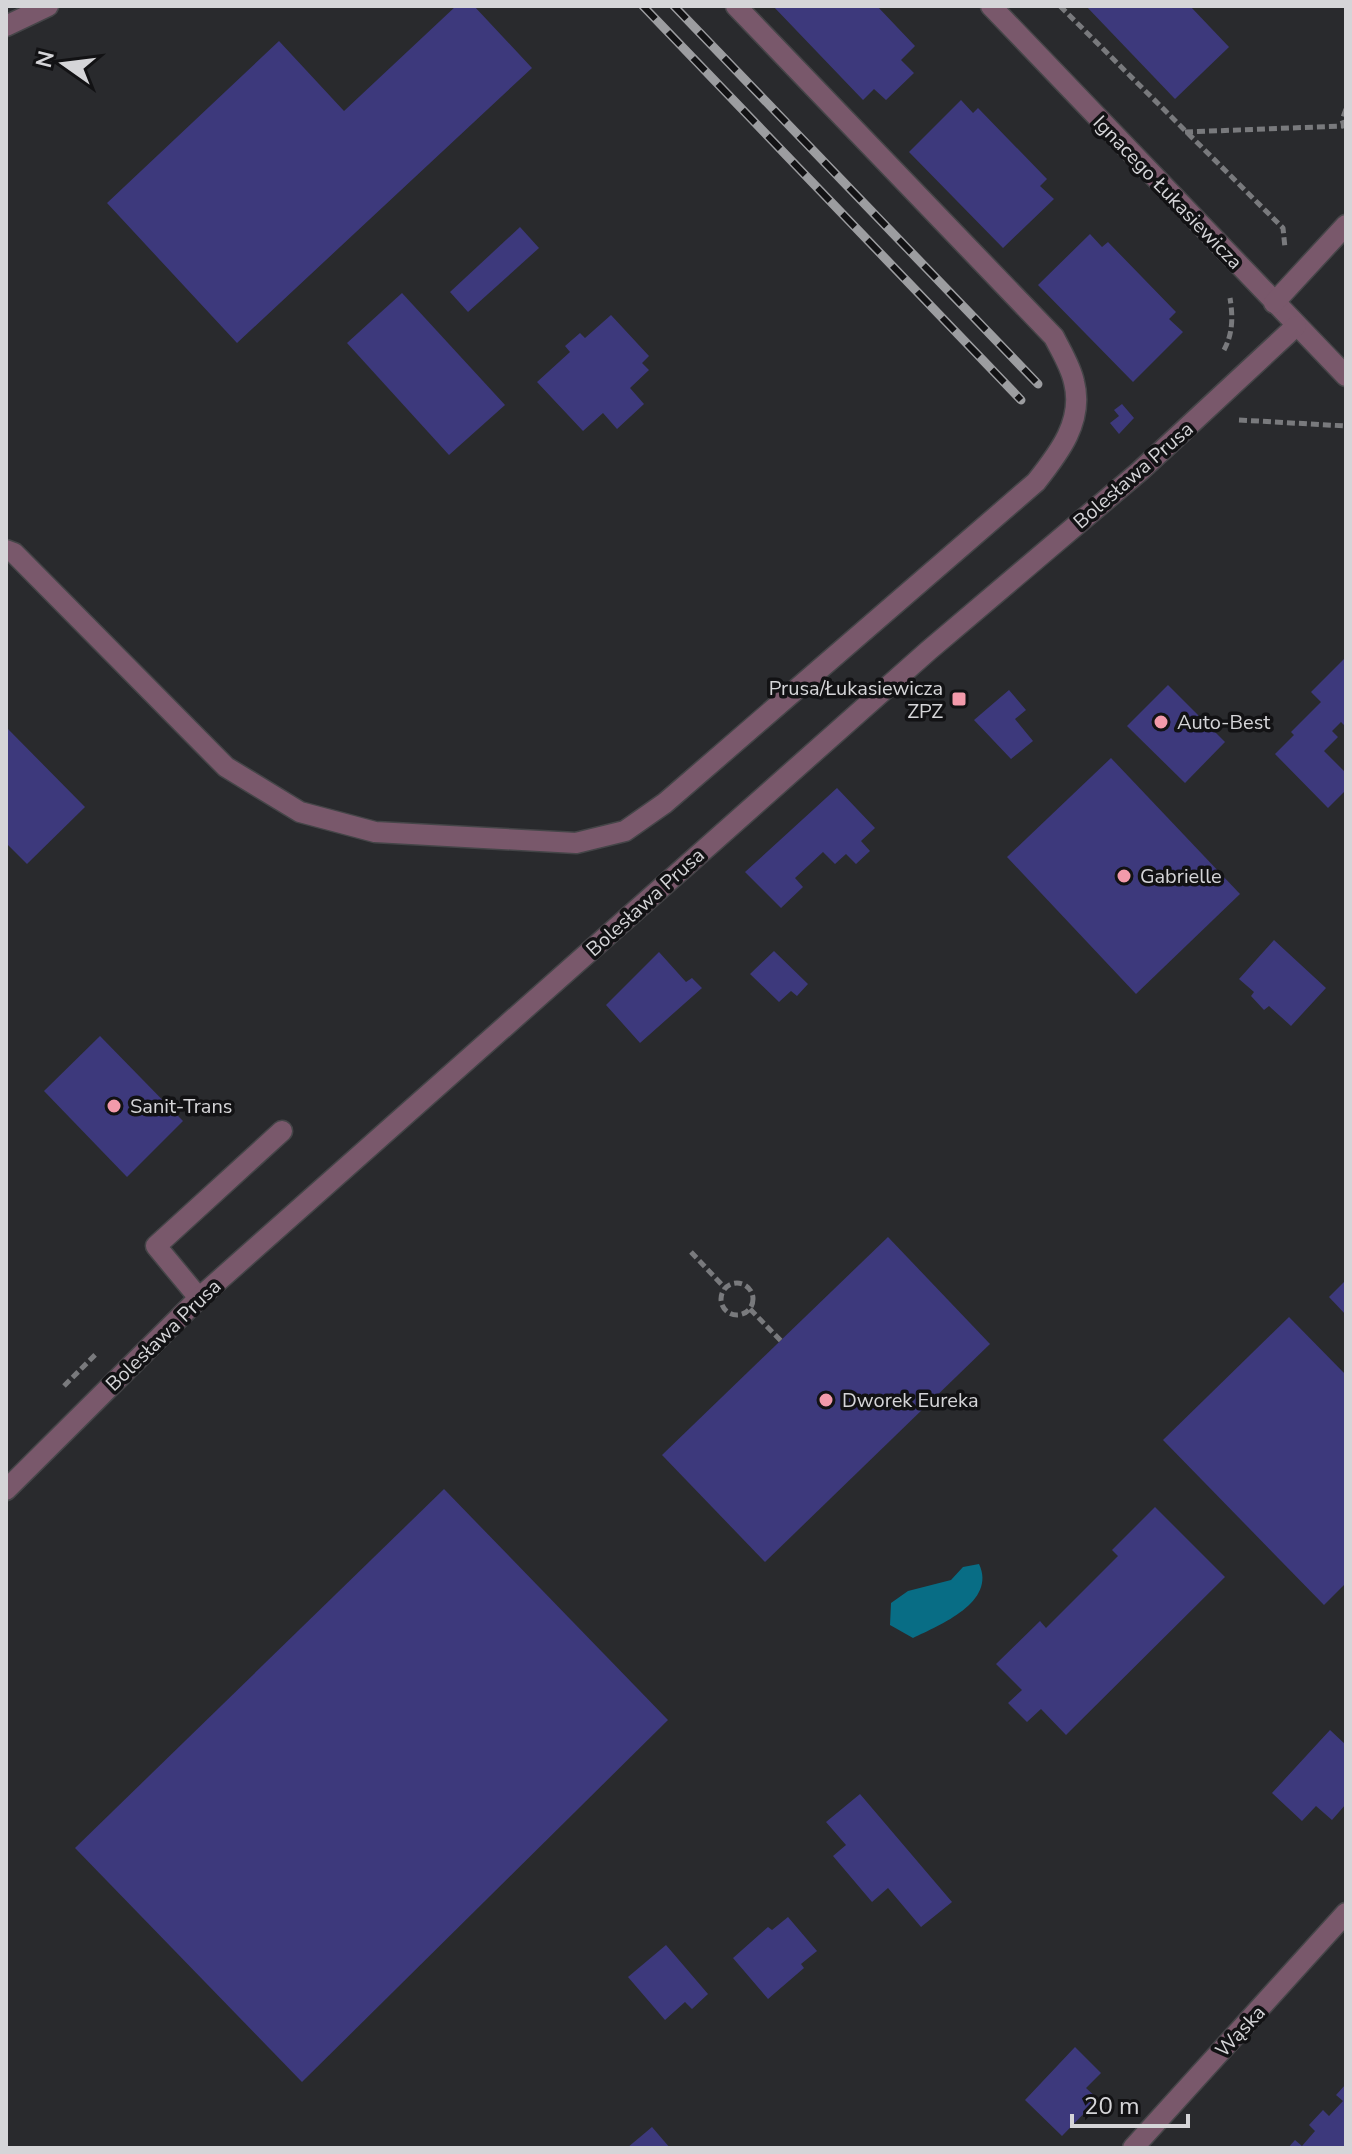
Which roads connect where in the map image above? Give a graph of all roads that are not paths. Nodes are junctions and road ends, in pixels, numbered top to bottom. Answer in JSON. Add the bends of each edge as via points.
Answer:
{"nodes":[{"id":1,"x":48,"y":6,"type":"edge"},
{"id":2,"x":736,"y":6,"type":"edge"},
{"id":3,"x":991,"y":6,"type":"edge"},
{"id":4,"x":6,"y":26,"type":"edge"},
{"id":5,"x":1346,"y":225,"type":"edge"},
{"id":6,"x":1274,"y":303,"type":"junction"},
{"id":7,"x":1296,"y":326,"type":"junction"},
{"id":8,"x":1346,"y":376,"type":"edge"},
{"id":9,"x":6,"y":550,"type":"edge"},
{"id":10,"x":282,"y":1131,"type":"dead end"},
{"id":11,"x":199,"y":1298,"type":"junction"},
{"id":12,"x":6,"y":1490,"type":"edge"},
{"id":13,"x":1346,"y":1913,"type":"edge"},
{"id":14,"x":1133,"y":2148,"type":"edge"}],
"edges":[{"from":1,"to":4,"type":"street"},
{"from":2,"to":9,"type":"street","via":[[1054,337],[1074,381],[1078,411],[1059,453],[1036,482],[665,803],[625,831],[576,843],[375,832],[300,812],[226,767]]},
{"from":3,"to":6,"type":"street","name":"Ignacego Łukasiewicza"},
{"from":5,"to":6,"type":"street"},
{"from":6,"to":7,"type":"street","name":"Ignacego Łukasiewicza"},
{"from":7,"to":8,"type":"street","name":"Ignacego Łukasiewicza"},
{"from":7,"to":11,"type":"street","name":"Bolesława Prusa","via":[[1140,471],[928,651]]},
{"from":10,"to":11,"type":"street","via":[[156,1246]]},
{"from":11,"to":12,"type":"street","name":"Bolesława Prusa"},
{"from":13,"to":14,"type":"street","name":"Wąska"}]}
